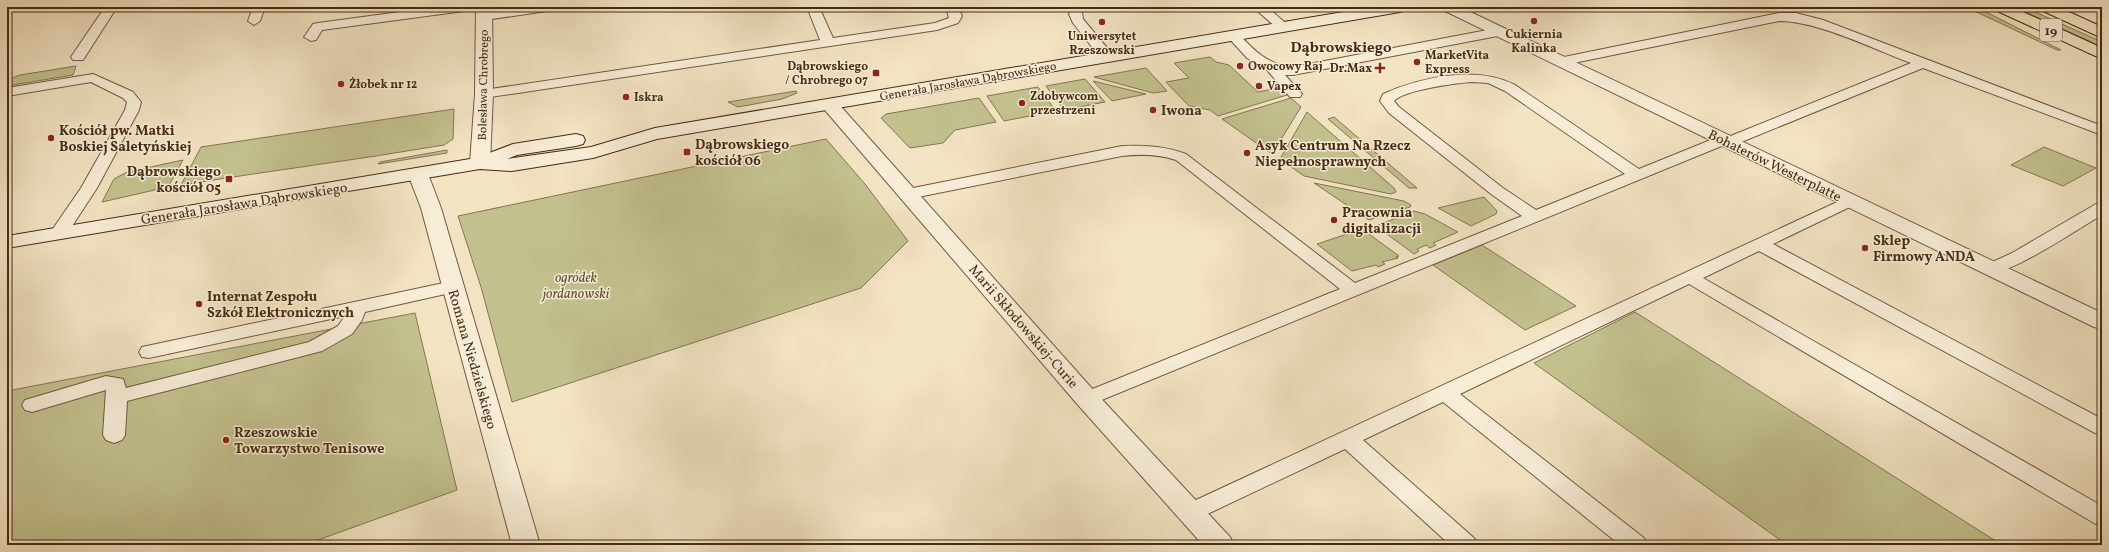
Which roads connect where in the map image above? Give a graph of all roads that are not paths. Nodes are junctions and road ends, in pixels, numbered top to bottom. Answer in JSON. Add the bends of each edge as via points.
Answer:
{"nodes":[{"id":1,"x":111,"y":7,"type":"edge"},
{"id":2,"x":259,"y":7,"type":"edge"},
{"id":3,"x":464,"y":7,"type":"edge"},
{"id":4,"x":547,"y":7,"type":"edge"},
{"id":5,"x":813,"y":7,"type":"edge"},
{"id":6,"x":952,"y":7,"type":"edge"},
{"id":7,"x":1080,"y":7,"type":"edge"},
{"id":8,"x":1259,"y":7,"type":"edge"},
{"id":9,"x":1400,"y":7,"type":"edge"},
{"id":10,"x":1448,"y":7,"type":"edge"},
{"id":11,"x":2000,"y":7,"type":"edge"},
{"id":12,"x":2046,"y":7,"type":"edge"},
{"id":13,"x":484,"y":12,"type":"edge"},
{"id":14,"x":254,"y":21,"type":"dead end"},
{"id":15,"x":1284,"y":27,"type":"junction"},
{"id":16,"x":1498,"y":32,"type":"junction"},
{"id":17,"x":2102,"y":33,"type":"edge"},
{"id":18,"x":1232,"y":35,"type":"junction"},
{"id":19,"x":311,"y":37,"type":"dead end"},
{"id":20,"x":828,"y":42,"type":"junction"},
{"id":21,"x":2102,"y":54,"type":"edge"},
{"id":22,"x":78,"y":56,"type":"dead end"},
{"id":23,"x":1108,"y":58,"type":"junction"},
{"id":24,"x":1559,"y":62,"type":"junction"},
{"id":25,"x":1923,"y":63,"type":"junction"},
{"id":26,"x":1273,"y":69,"type":"junction"},
{"id":27,"x":7,"y":92,"type":"edge"},
{"id":28,"x":484,"y":94,"type":"junction"},
{"id":29,"x":1295,"y":94,"type":"dead end"},
{"id":30,"x":830,"y":105,"type":"junction"},
{"id":31,"x":2102,"y":131,"type":"edge"},
{"id":32,"x":1726,"y":141,"type":"junction"},
{"id":33,"x":480,"y":163,"type":"junction"},
{"id":34,"x":418,"y":174,"type":"junction"},
{"id":35,"x":1636,"y":174,"type":"junction"},
{"id":36,"x":908,"y":194,"type":"junction"},
{"id":37,"x":1850,"y":201,"type":"junction"},
{"id":38,"x":2102,"y":208,"type":"edge"},
{"id":39,"x":1534,"y":216,"type":"junction"},
{"id":40,"x":59,"y":233,"type":"junction"},
{"id":41,"x":7,"y":242,"type":"edge"},
{"id":42,"x":1759,"y":244,"type":"junction"},
{"id":43,"x":1992,"y":269,"type":"junction"},
{"id":44,"x":1689,"y":277,"type":"junction"},
{"id":45,"x":453,"y":287,"type":"junction"},
{"id":46,"x":1353,"y":290,"type":"junction"},
{"id":47,"x":357,"y":308,"type":"junction"},
{"id":48,"x":2102,"y":322,"type":"edge"},
{"id":49,"x":149,"y":352,"type":"dead end"},
{"id":50,"x":1445,"y":393,"type":"junction"},
{"id":51,"x":117,"y":397,"type":"junction"},
{"id":52,"x":1087,"y":399,"type":"junction"},
{"id":53,"x":32,"y":405,"type":"dead end"},
{"id":54,"x":2102,"y":428,"type":"edge"},
{"id":55,"x":114,"y":435,"type":"dead end"},
{"id":56,"x":1348,"y":439,"type":"junction"},
{"id":57,"x":1190,"y":512,"type":"junction"},
{"id":58,"x":2102,"y":517,"type":"edge"},
{"id":59,"x":526,"y":545,"type":"edge"},
{"id":60,"x":1220,"y":545,"type":"edge"},
{"id":61,"x":1466,"y":545,"type":"edge"},
{"id":62,"x":1636,"y":545,"type":"edge"}],
"edges":[{"from":1,"to":22,"type":"lane"},
{"from":2,"to":14,"type":"lane"},
{"from":3,"to":19,"type":"lane","via":[[318,27]]},
{"from":4,"to":13,"type":"lane"},
{"from":5,"to":20,"type":"lane"},
{"from":6,"to":20,"type":"lane","via":[[956,16],[954,20],[946,23]]},
{"from":7,"to":23,"type":"lane","via":[[1075,14],[1076,20]]},
{"from":8,"to":15,"type":"lane"},
{"from":9,"to":15,"type":"street","name":"Generała Jarosława Dąbrowskiego"},
{"from":10,"to":16,"type":"street","name":"Bohaterów Westerplatte"},
{"from":11,"to":21,"type":"main road","number":"19"},
{"from":12,"to":17,"type":"main road","number":"19"},
{"from":13,"to":28,"type":"street","name":"Bolesława Chrobrego"},
{"from":15,"to":18,"type":"street","name":"Generała Jarosława Dąbrowskiego"},
{"from":16,"to":24,"type":"street","name":"Bohaterów Westerplatte"},
{"from":16,"to":26,"type":"lane","via":[[1305,69]]},
{"from":18,"to":23,"type":"street","name":"Generała Jarosława Dąbrowskiego"},
{"from":18,"to":26,"type":"lane","via":[[1251,54]]},
{"from":20,"to":28,"type":"lane"},
{"from":23,"to":30,"type":"street","name":"Generała Jarosława Dąbrowskiego"},
{"from":24,"to":25,"type":"lane","via":[[1786,16],[1806,19]]},
{"from":24,"to":32,"type":"street","name":"Bohaterów Westerplatte"},
{"from":25,"to":31,"type":"lane"},
{"from":25,"to":32,"type":"lane"},
{"from":26,"to":29,"type":"lane"},
{"from":27,"to":40,"type":"lane","via":[[93,78],[128,95],[134,102],[101,168]]},
{"from":28,"to":33,"type":"street","name":"Bolesława Chrobrego"},
{"from":30,"to":33,"type":"street","name":"Generała Jarosława Dąbrowskiego","via":[[655,134],[594,152],[512,166]]},
{"from":30,"to":36,"type":"street","name":"Marii Skłodowskiej-Curie"},
{"from":32,"to":35,"type":"lane"},
{"from":32,"to":37,"type":"street","name":"Bohaterów Westerplatte"},
{"from":33,"to":34,"type":"street","name":"Generała Jarosława Dąbrowskiego"},
{"from":34,"to":40,"type":"street","name":"Generała Jarosława Dąbrowskiego"},
{"from":34,"to":45,"type":"street","name":"Romana Niedzielskiego","via":[[431,208]]},
{"from":35,"to":39,"type":"lane"},
{"from":35,"to":39,"type":"lane","via":[[1510,88],[1493,80],[1466,78],[1403,91],[1388,97],[1394,110],[1497,191]]},
{"from":36,"to":46,"type":"lane","via":[[1122,151],[1168,152],[1181,157]]},
{"from":36,"to":52,"type":"street","name":"Marii Skłodowskiej-Curie"},
{"from":37,"to":42,"type":"lane"},
{"from":37,"to":43,"type":"street","name":"Bohaterów Westerplatte"},
{"from":38,"to":43,"type":"lane","via":[[2018,257]]},
{"from":39,"to":46,"type":"lane"},
{"from":40,"to":41,"type":"street","name":"Generała Jarosława Dąbrowskiego"},
{"from":42,"to":44,"type":"lane"},
{"from":42,"to":54,"type":"lane"},
{"from":43,"to":48,"type":"street","name":"Bohaterów Westerplatte"},
{"from":44,"to":50,"type":"lane"},
{"from":44,"to":58,"type":"lane"},
{"from":45,"to":47,"type":"lane"},
{"from":45,"to":59,"type":"street","name":"Romana Niedzielskiego"},
{"from":46,"to":52,"type":"lane"},
{"from":47,"to":49,"type":"lane"},
{"from":47,"to":51,"type":"lane","via":[[353,320],[345,330],[315,347]]},
{"from":50,"to":56,"type":"lane"},
{"from":50,"to":62,"type":"lane"},
{"from":51,"to":53,"type":"lane","via":[[116,384],[106,383]]},
{"from":51,"to":55,"type":"lane"},
{"from":52,"to":57,"type":"street","name":"Marii Skłodowskiej-Curie"},
{"from":56,"to":57,"type":"lane"},
{"from":56,"to":61,"type":"lane"},
{"from":57,"to":60,"type":"street","name":"Marii Skłodowskiej-Curie"}]}
